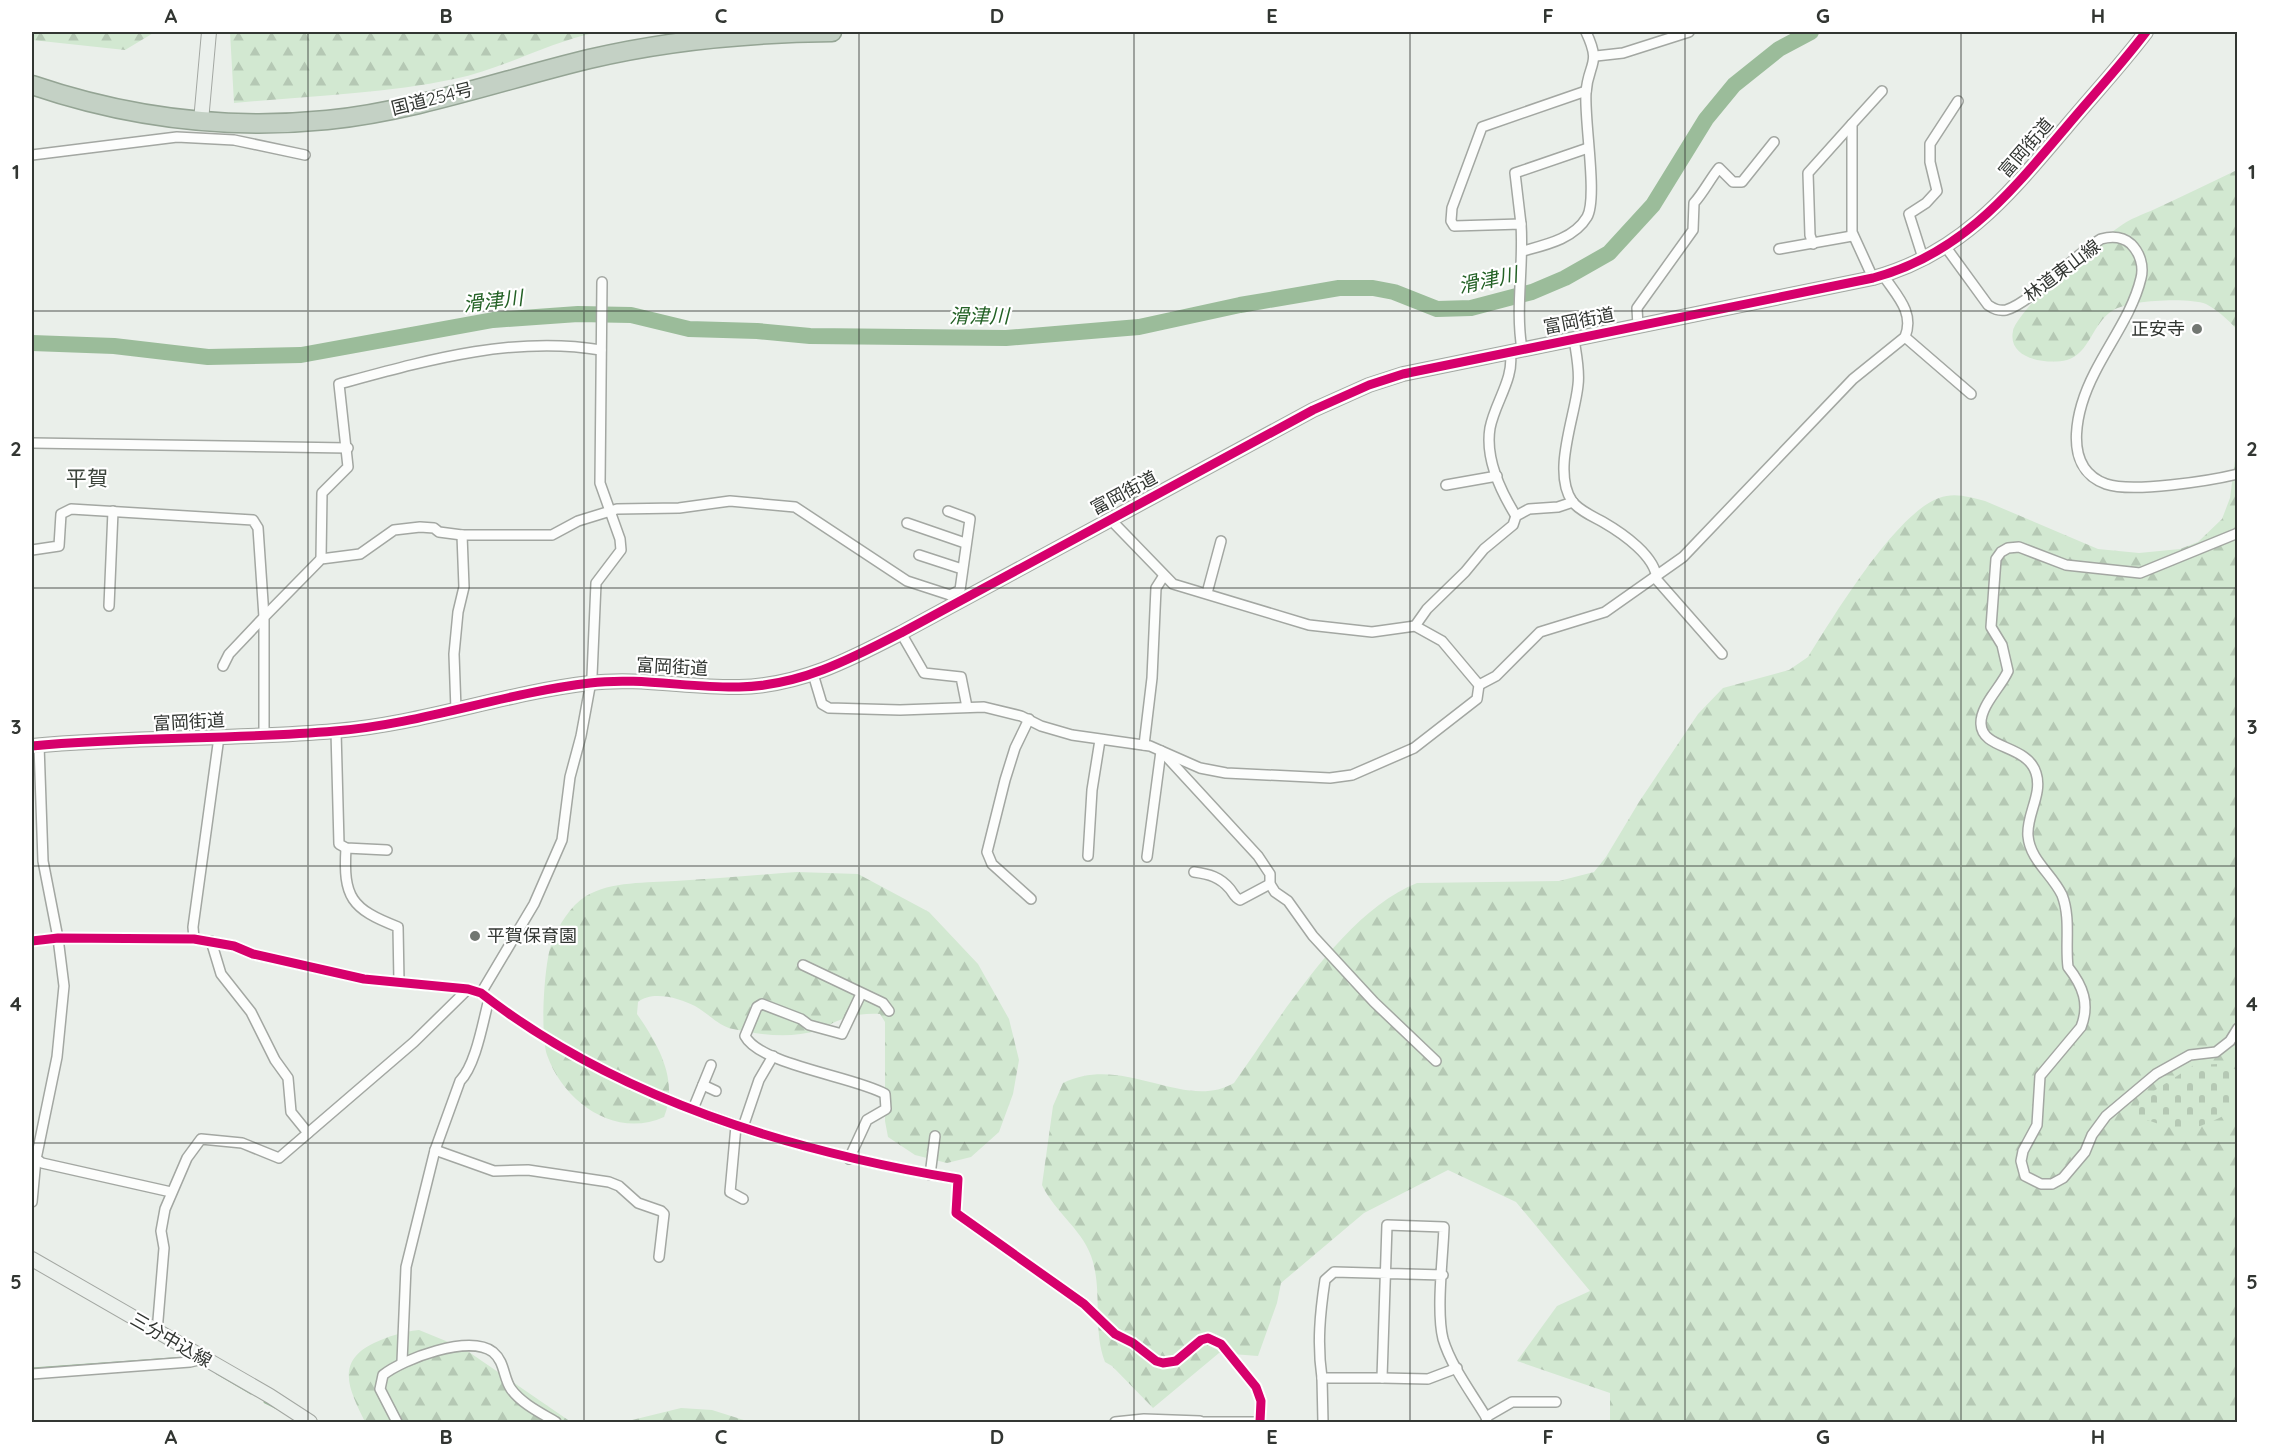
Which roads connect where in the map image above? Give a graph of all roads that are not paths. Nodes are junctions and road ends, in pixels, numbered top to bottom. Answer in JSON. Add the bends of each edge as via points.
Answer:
{"nodes":[{"id":1,"x":209,"y":32,"type":"edge"},
{"id":2,"x":832,"y":32,"type":"edge"},
{"id":3,"x":1586,"y":32,"type":"edge"},
{"id":4,"x":1689,"y":32,"type":"edge"},
{"id":5,"x":2143,"y":35,"type":"edge"},
{"id":6,"x":1596,"y":56,"type":"junction"},
{"id":7,"x":32,"y":85,"type":"edge"},
{"id":8,"x":1882,"y":91,"type":"dead end"},
{"id":9,"x":1586,"y":92,"type":"junction"},
{"id":10,"x":1958,"y":100,"type":"dead end"},
{"id":11,"x":201,"y":121,"type":"junction"},
{"id":12,"x":1852,"y":124,"type":"junction"},
{"id":13,"x":1774,"y":142,"type":"dead end"},
{"id":14,"x":1588,"y":148,"type":"junction"},
{"id":15,"x":32,"y":155,"type":"edge"},
{"id":16,"x":305,"y":155,"type":"dead end"},
{"id":17,"x":1521,"y":224,"type":"junction"},
{"id":18,"x":1852,"y":236,"type":"junction"},
{"id":19,"x":1813,"y":244,"type":"junction"},
{"id":20,"x":1945,"y":246,"type":"junction"},
{"id":21,"x":1779,"y":249,"type":"dead end"},
{"id":22,"x":1523,"y":253,"type":"junction"},
{"id":23,"x":1923,"y":258,"type":"junction"},
{"id":24,"x":1878,"y":277,"type":"junction"},
{"id":25,"x":602,"y":283,"type":"dead end"},
{"id":26,"x":1638,"y":326,"type":"junction"},
{"id":27,"x":1905,"y":337,"type":"junction"},
{"id":28,"x":1574,"y":339,"type":"junction"},
{"id":29,"x":601,"y":348,"type":"junction"},
{"id":30,"x":1516,"y":350,"type":"junction"},
{"id":31,"x":1971,"y":394,"type":"dead end"},
{"id":32,"x":32,"y":443,"type":"edge"},
{"id":33,"x":348,"y":448,"type":"junction"},
{"id":34,"x":2238,"y":474,"type":"edge"},
{"id":35,"x":1497,"y":476,"type":"junction"},
{"id":36,"x":1446,"y":485,"type":"dead end"},
{"id":37,"x":1573,"y":502,"type":"junction"},
{"id":38,"x":112,"y":511,"type":"junction"},
{"id":39,"x":609,"y":511,"type":"junction"},
{"id":40,"x":948,"y":511,"type":"dead end"},
{"id":41,"x":1516,"y":516,"type":"junction"},
{"id":42,"x":1110,"y":519,"type":"junction"},
{"id":43,"x":908,"y":523,"type":"dead end"},
{"id":44,"x":2238,"y":533,"type":"edge"},
{"id":45,"x":462,"y":535,"type":"junction"},
{"id":46,"x":1221,"y":541,"type":"dead end"},
{"id":47,"x":965,"y":543,"type":"junction"},
{"id":48,"x":32,"y":550,"type":"edge"},
{"id":49,"x":919,"y":555,"type":"dead end"},
{"id":50,"x":321,"y":560,"type":"junction"},
{"id":51,"x":962,"y":569,"type":"junction"},
{"id":52,"x":1657,"y":574,"type":"junction"},
{"id":53,"x":1163,"y":577,"type":"junction"},
{"id":54,"x":1207,"y":594,"type":"junction"},
{"id":55,"x":955,"y":599,"type":"junction"},
{"id":56,"x":109,"y":606,"type":"dead end"},
{"id":57,"x":264,"y":617,"type":"junction"},
{"id":58,"x":1415,"y":626,"type":"junction"},
{"id":59,"x":901,"y":633,"type":"junction"},
{"id":60,"x":1722,"y":654,"type":"dead end"},
{"id":61,"x":223,"y":666,"type":"dead end"},
{"id":62,"x":813,"y":674,"type":"junction"},
{"id":63,"x":590,"y":683,"type":"junction"},
{"id":64,"x":1479,"y":685,"type":"junction"},
{"id":65,"x":968,"y":706,"type":"junction"},
{"id":66,"x":456,"y":710,"type":"junction"},
{"id":67,"x":1029,"y":719,"type":"junction"},
{"id":68,"x":336,"y":731,"type":"junction"},
{"id":69,"x":264,"y":736,"type":"junction"},
{"id":70,"x":219,"y":737,"type":"junction"},
{"id":71,"x":1100,"y":740,"type":"junction"},
{"id":72,"x":35,"y":745,"type":"edge"},
{"id":73,"x":1144,"y":745,"type":"junction"},
{"id":74,"x":1161,"y":751,"type":"junction"},
{"id":75,"x":346,"y":848,"type":"junction"},
{"id":76,"x":387,"y":850,"type":"dead end"},
{"id":77,"x":1088,"y":856,"type":"dead end"},
{"id":78,"x":1147,"y":856,"type":"dead end"},
{"id":79,"x":1194,"y":872,"type":"dead end"},
{"id":80,"x":1270,"y":884,"type":"junction"},
{"id":81,"x":1031,"y":899,"type":"dead end"},
{"id":82,"x":58,"y":938,"type":"junction"},
{"id":83,"x":194,"y":939,"type":"junction"},
{"id":84,"x":32,"y":941,"type":"edge"},
{"id":85,"x":210,"y":941,"type":"junction"},
{"id":86,"x":804,"y":965,"type":"dead end"},
{"id":87,"x":399,"y":982,"type":"junction"},
{"id":88,"x":468,"y":989,"type":"junction"},
{"id":89,"x":861,"y":994,"type":"junction"},
{"id":90,"x":485,"y":996,"type":"junction"},
{"id":91,"x":889,"y":1011,"type":"dead end"},
{"id":92,"x":2238,"y":1028,"type":"edge"},
{"id":93,"x":773,"y":1056,"type":"junction"},
{"id":94,"x":1436,"y":1061,"type":"dead end"},
{"id":95,"x":711,"y":1065,"type":"dead end"},
{"id":96,"x":703,"y":1085,"type":"junction"},
{"id":97,"x":716,"y":1091,"type":"dead end"},
{"id":98,"x":693,"y":1109,"type":"junction"},
{"id":99,"x":32,"y":1123,"type":"edge"},
{"id":100,"x":44,"y":1123,"type":"junction"},
{"id":101,"x":739,"y":1126,"type":"junction"},
{"id":102,"x":308,"y":1133,"type":"junction"},
{"id":103,"x":935,"y":1136,"type":"dead end"},
{"id":104,"x":435,"y":1150,"type":"junction"},
{"id":105,"x":34,"y":1157,"type":"edge"},
{"id":106,"x":849,"y":1159,"type":"junction"},
{"id":107,"x":930,"y":1175,"type":"junction"},
{"id":108,"x":171,"y":1192,"type":"junction"},
{"id":109,"x":743,"y":1199,"type":"dead end"},
{"id":110,"x":32,"y":1202,"type":"edge"},
{"id":111,"x":659,"y":1257,"type":"dead end"},
{"id":112,"x":32,"y":1259,"type":"edge"},
{"id":113,"x":1385,"y":1274,"type":"junction"},
{"id":114,"x":1443,"y":1275,"type":"junction"},
{"id":115,"x":158,"y":1332,"type":"junction"},
{"id":116,"x":203,"y":1359,"type":"junction"},
{"id":117,"x":402,"y":1362,"type":"junction"},
{"id":118,"x":1457,"y":1368,"type":"junction"},
{"id":119,"x":32,"y":1374,"type":"edge"},
{"id":120,"x":1322,"y":1378,"type":"junction"},
{"id":121,"x":1382,"y":1378,"type":"junction"},
{"id":122,"x":1556,"y":1402,"type":"dead end"},
{"id":123,"x":1487,"y":1420,"type":"edge"},
{"id":124,"x":1144,"y":1421,"type":"edge"},
{"id":125,"x":310,"y":1422,"type":"edge"},
{"id":126,"x":397,"y":1422,"type":"edge"},
{"id":127,"x":556,"y":1422,"type":"edge"},
{"id":128,"x":1115,"y":1422,"type":"edge"},
{"id":129,"x":1200,"y":1422,"type":"edge"},
{"id":130,"x":1260,"y":1422,"type":"edge"},
{"id":131,"x":1323,"y":1422,"type":"edge"}],
"edges":[{"from":1,"to":11,"type":"street"},
{"from":2,"to":11,"type":"highway","name":"国道254号","via":[[742,35],[671,43],[588,59],[426,102],[329,120]]},
{"from":3,"to":6,"type":"street"},
{"from":4,"to":6,"type":"street","via":[[1623,53]]},
{"from":5,"to":20,"type":"street","name":"富岡街道","via":[[2003,201]]},
{"from":6,"to":9,"type":"street"},
{"from":7,"to":11,"type":"highway","name":"国道254号","via":[[120,109]]},
{"from":8,"to":12,"type":"street"},
{"from":9,"to":14,"type":"street"},
{"from":9,"to":17,"type":"street","via":[[1482,127],[1450,221],[1464,227]]},
{"from":10,"to":23,"type":"street","via":[[1930,144],[1937,191],[1909,214]]},
{"from":12,"to":18,"type":"street"},
{"from":12,"to":19,"type":"street","via":[[1808,173]]},
{"from":13,"to":26,"type":"street","via":[[1742,182],[1733,182],[1719,168],[1716,172],[1694,203],[1694,230],[1637,308]]},
{"from":14,"to":17,"type":"street","via":[[1515,173]]},
{"from":14,"to":22,"type":"street","via":[[1588,216],[1571,233]]},
{"from":15,"to":16,"type":"street","via":[[177,137],[234,140]]},
{"from":17,"to":22,"type":"street"},
{"from":18,"to":19,"type":"street"},
{"from":18,"to":24,"type":"street"},
{"from":19,"to":21,"type":"street"},
{"from":20,"to":23,"type":"street","name":"富岡街道"},
{"from":20,"to":34,"type":"street","name":"林道東山線","via":[[1988,305],[2003,310],[2019,303],[2101,239],[2116,237],[2130,243],[2141,262],[2141,278],[2087,389],[2078,425],[2079,460],[2091,476],[2118,486]]},
{"from":22,"to":30,"type":"street"},
{"from":23,"to":24,"type":"street","name":"富岡街道"},
{"from":24,"to":26,"type":"street","name":"富岡街道"},
{"from":24,"to":27,"type":"street","via":[[1909,313]]},
{"from":25,"to":29,"type":"street"},
{"from":26,"to":28,"type":"street","name":"富岡街道"},
{"from":27,"to":31,"type":"street"},
{"from":27,"to":52,"type":"street","via":[[1853,379],[1683,557]]},
{"from":28,"to":30,"type":"street","name":"富岡街道"},
{"from":28,"to":37,"type":"street","via":[[1578,383],[1564,450],[1567,488]]},
{"from":29,"to":33,"type":"street","via":[[527,346],[471,352],[339,384]]},
{"from":29,"to":39,"type":"street","via":[[600,483]]},
{"from":30,"to":35,"type":"street","via":[[1490,428],[1490,453]]},
{"from":30,"to":42,"type":"street","name":"富岡街道","via":[[1404,374],[1341,396]]},
{"from":32,"to":33,"type":"street"},
{"from":33,"to":50,"type":"street","via":[[348,467],[322,493]]},
{"from":35,"to":36,"type":"street"},
{"from":35,"to":41,"type":"street"},
{"from":37,"to":41,"type":"street","via":[[1528,509]]},
{"from":37,"to":52,"type":"street","via":[[1632,544],[1649,559]]},
{"from":38,"to":48,"type":"street","via":[[64,511],[59,546]]},
{"from":38,"to":56,"type":"street"},
{"from":38,"to":57,"type":"street","via":[[253,520],[258,528]]},
{"from":39,"to":45,"type":"street","via":[[552,535]]},
{"from":39,"to":55,"type":"street","via":[[730,501],[795,507],[907,581]]},
{"from":39,"to":63,"type":"street","via":[[621,550],[597,583]]},
{"from":40,"to":47,"type":"street","via":[[970,519]]},
{"from":41,"to":58,"type":"street","via":[[1513,525],[1484,549]]},
{"from":42,"to":53,"type":"street"},
{"from":42,"to":55,"type":"street","name":"富岡街道"},
{"from":43,"to":47,"type":"street"},
{"from":44,"to":92,"type":"street","via":[[2139,573],[2066,565],[2019,548],[2008,548],[1996,559],[1991,627],[2002,645],[2008,671],[1984,711],[1981,724],[1984,734],[1994,743],[2026,756],[2036,773],[2037,790],[2028,837],[2037,861],[2063,897],[2069,931],[2068,968],[2078,980],[2085,1000],[2081,1027],[2040,1076],[2037,1125],[2021,1161],[2025,1176],[2040,1184],[2052,1184],[2063,1178],[2085,1152],[2106,1116],[2156,1074],[2190,1055],[2217,1052]]},
{"from":45,"to":50,"type":"street","via":[[434,528],[394,530],[360,554]]},
{"from":45,"to":66,"type":"street","via":[[464,587],[454,654]]},
{"from":46,"to":54,"type":"street"},
{"from":47,"to":51,"type":"street"},
{"from":49,"to":51,"type":"street"},
{"from":50,"to":57,"type":"street"},
{"from":51,"to":55,"type":"street"},
{"from":52,"to":60,"type":"street","via":[[1657,580]]},
{"from":52,"to":64,"type":"street","via":[[1605,612],[1539,632],[1496,676]]},
{"from":53,"to":54,"type":"street"},
{"from":53,"to":73,"type":"street","via":[[1156,588]]},
{"from":54,"to":58,"type":"street","via":[[1309,625],[1372,632]]},
{"from":55,"to":59,"type":"street","name":"富岡街道"},
{"from":57,"to":61,"type":"street","via":[[229,654]]},
{"from":57,"to":69,"type":"street"},
{"from":58,"to":64,"type":"street","via":[[1442,641]]},
{"from":59,"to":62,"type":"street","name":"富岡街道"},
{"from":59,"to":65,"type":"street","via":[[924,673],[961,677]]},
{"from":62,"to":63,"type":"street","name":"富岡街道","via":[[739,687]]},
{"from":62,"to":65,"type":"street","via":[[822,704],[829,708],[944,710]]},
{"from":63,"to":66,"type":"street","name":"富岡街道"},
{"from":63,"to":90,"type":"street","via":[[570,777],[562,840],[534,904]]},
{"from":64,"to":74,"type":"street","via":[[1477,699],[1444,722],[1423,743],[1340,778],[1226,772],[1200,768]]},
{"from":65,"to":67,"type":"street"},
{"from":66,"to":68,"type":"street","name":"富岡街道"},
{"from":67,"to":71,"type":"street","via":[[1056,731]]},
{"from":67,"to":81,"type":"street","via":[[1015,748],[987,852],[992,864]]},
{"from":68,"to":69,"type":"street","name":"富岡街道"},
{"from":68,"to":75,"type":"street","via":[[339,844]]},
{"from":69,"to":70,"type":"street","name":"富岡街道"},
{"from":70,"to":72,"type":"street","name":"富岡街道"},
{"from":70,"to":83,"type":"street"},
{"from":71,"to":73,"type":"street"},
{"from":71,"to":77,"type":"street"},
{"from":72,"to":82,"type":"street","via":[[44,870]]},
{"from":73,"to":74,"type":"street"},
{"from":74,"to":78,"type":"street"},
{"from":74,"to":80,"type":"street","via":[[1258,856],[1270,874]]},
{"from":75,"to":76,"type":"street"},
{"from":75,"to":87,"type":"street","via":[[345,885],[357,905],[398,927]]},
{"from":79,"to":80,"type":"street","via":[[1214,874],[1240,900]]},
{"from":80,"to":94,"type":"street","via":[[1336,962]]},
{"from":82,"to":83,"type":"street"},
{"from":82,"to":84,"type":"street"},
{"from":82,"to":100,"type":"street","via":[[63,970],[61,1028]]},
{"from":83,"to":85,"type":"street"},
{"from":85,"to":87,"type":"street","via":[[303,967]]},
{"from":85,"to":102,"type":"street","via":[[221,974],[251,1012],[288,1078],[291,1112]]},
{"from":86,"to":89,"type":"street"},
{"from":87,"to":88,"type":"street"},
{"from":88,"to":90,"type":"street"},
{"from":88,"to":102,"type":"street","via":[[414,1042]]},
{"from":89,"to":91,"type":"street","via":[[883,1003]]},
{"from":89,"to":93,"type":"street","via":[[842,1034],[809,1025],[767,1004],[757,1007],[745,1036]]},
{"from":90,"to":98,"type":"street","via":[[569,1052]]},
{"from":90,"to":104,"type":"street","via":[[474,1053]]},
{"from":93,"to":101,"type":"street"},
{"from":93,"to":106,"type":"street","via":[[885,1094],[886,1109],[867,1120]]},
{"from":95,"to":96,"type":"street"},
{"from":96,"to":97,"type":"street"},
{"from":96,"to":98,"type":"street"},
{"from":98,"to":101,"type":"street"},
{"from":99,"to":100,"type":"street"},
{"from":100,"to":105,"type":"street"},
{"from":101,"to":106,"type":"street"},
{"from":101,"to":109,"type":"street","via":[[730,1192]]},
{"from":102,"to":108,"type":"street","via":[[279,1158],[242,1143],[201,1139]]},
{"from":103,"to":107,"type":"street"},
{"from":104,"to":111,"type":"street","via":[[494,1171],[528,1170],[619,1186],[638,1203],[664,1214]]},
{"from":104,"to":117,"type":"street","via":[[406,1267]]},
{"from":105,"to":108,"type":"street","via":[[42,1163]]},
{"from":105,"to":110,"type":"street"},
{"from":106,"to":107,"type":"street"},
{"from":107,"to":130,"type":"street","via":[[958,1179],[956,1213],[1156,1361],[1176,1361],[1208,1338],[1221,1344],[1256,1387],[1261,1401]]},
{"from":108,"to":115,"type":"street","via":[[161,1231],[164,1248]]},
{"from":112,"to":115,"type":"street","name":"三分中込線"},
{"from":113,"to":114,"type":"street"},
{"from":113,"to":114,"type":"street","via":[[1387,1225],[1444,1227]]},
{"from":113,"to":120,"type":"street","via":[[1334,1272],[1325,1280],[1318,1354]]},
{"from":113,"to":121,"type":"street"},
{"from":114,"to":118,"type":"street","via":[[1442,1330]]},
{"from":115,"to":116,"type":"street","name":"三分中込線"},
{"from":116,"to":119,"type":"street"},
{"from":116,"to":125,"type":"street","name":"三分中込線"},
{"from":117,"to":126,"type":"street","via":[[383,1375],[380,1382],[383,1398]]},
{"from":117,"to":127,"type":"street","via":[[452,1348],[481,1347],[492,1351],[500,1360],[511,1389]]},
{"from":118,"to":121,"type":"street","via":[[1428,1378]]},
{"from":118,"to":123,"type":"street"},
{"from":120,"to":121,"type":"street"},
{"from":120,"to":131,"type":"street"},
{"from":122,"to":123,"type":"street","via":[[1512,1401]]},
{"from":124,"to":128,"type":"street"},
{"from":124,"to":129,"type":"street"},
{"from":129,"to":130,"type":"street"}]}
